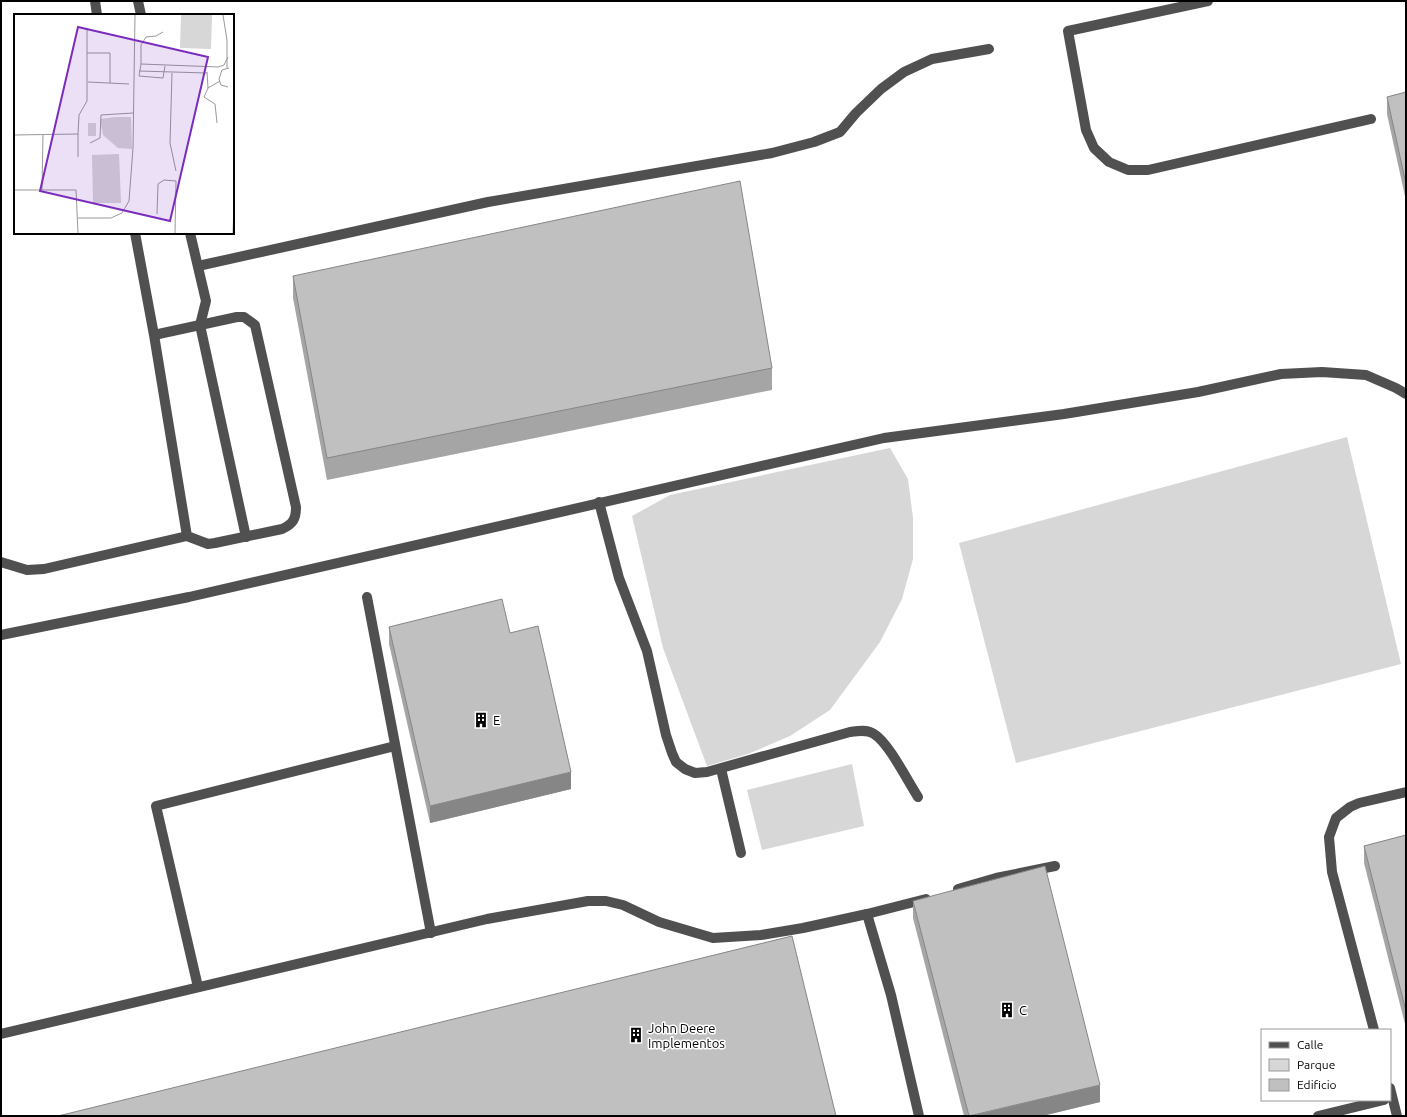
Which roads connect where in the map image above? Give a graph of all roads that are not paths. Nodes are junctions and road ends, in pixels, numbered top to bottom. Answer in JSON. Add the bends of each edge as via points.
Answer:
{"nodes":[{"id":1,"x":95,"y":1,"type":"edge"},
{"id":2,"x":138,"y":1,"type":"edge"},
{"id":3,"x":1208,"y":1,"type":"edge"},
{"id":4,"x":97,"y":14,"type":"edge"},
{"id":5,"x":141,"y":14,"type":"edge"},
{"id":6,"x":989,"y":49,"type":"dead end"},
{"id":7,"x":1371,"y":119,"type":"dead end"},
{"id":8,"x":135,"y":234,"type":"edge"},
{"id":9,"x":190,"y":234,"type":"edge"},
{"id":10,"x":198,"y":266,"type":"junction"},
{"id":11,"x":200,"y":325,"type":"junction"},
{"id":12,"x":154,"y":335,"type":"junction"},
{"id":13,"x":1406,"y":394,"type":"edge"},
{"id":14,"x":599,"y":502,"type":"junction"},
{"id":15,"x":187,"y":536,"type":"junction"},
{"id":16,"x":246,"y":537,"type":"junction"},
{"id":17,"x":1,"y":562,"type":"edge"},
{"id":18,"x":367,"y":597,"type":"dead end"},
{"id":19,"x":1,"y":635,"type":"edge"},
{"id":20,"x":395,"y":746,"type":"junction"},
{"id":21,"x":721,"y":768,"type":"junction"},
{"id":22,"x":1406,"y":792,"type":"edge"},
{"id":23,"x":918,"y":797,"type":"dead end"},
{"id":24,"x":741,"y":853,"type":"dead end"},
{"id":25,"x":1055,"y":866,"type":"dead end"},
{"id":26,"x":867,"y":914,"type":"junction"},
{"id":27,"x":431,"y":932,"type":"junction"},
{"id":28,"x":198,"y":988,"type":"junction"},
{"id":29,"x":1374,"y":1029,"type":"edge"},
{"id":30,"x":1,"y":1034,"type":"edge"},
{"id":31,"x":1371,"y":1101,"type":"edge"},
{"id":32,"x":1391,"y":1101,"type":"edge"},
{"id":33,"x":919,"y":1116,"type":"edge"},
{"id":34,"x":1318,"y":1116,"type":"edge"},
{"id":35,"x":1397,"y":1116,"type":"edge"}],
"edges":[{"from":1,"to":4,"type":"lane"},
{"from":2,"to":5,"type":"lane"},
{"from":3,"to":7,"type":"lane","via":[[1068,31],[1086,130],[1094,148],[1109,162],[1128,170],[1148,170]]},
{"from":6,"to":10,"type":"lane","via":[[932,59],[904,72],[881,89],[840,132],[814,142],[772,153],[488,202]]},
{"from":8,"to":12,"type":"lane"},
{"from":9,"to":10,"type":"lane"},
{"from":10,"to":11,"type":"lane","via":[[206,301]]},
{"from":11,"to":12,"type":"lane"},
{"from":11,"to":16,"type":"lane"},
{"from":11,"to":16,"type":"lane","via":[[244,317],[256,325],[260,339],[296,514],[294,521],[282,529]]},
{"from":12,"to":15,"type":"lane"},
{"from":13,"to":14,"type":"lane","via":[[1366,375],[1322,372],[1281,374],[1198,392],[1064,414],[884,438]]},
{"from":14,"to":19,"type":"lane","via":[[189,596]]},
{"from":14,"to":21,"type":"lane","via":[[619,578],[647,651],[672,753],[681,765],[695,773]]},
{"from":15,"to":16,"type":"lane","via":[[208,544]]},
{"from":15,"to":17,"type":"lane","via":[[44,569],[27,570]]},
{"from":18,"to":20,"type":"lane"},
{"from":20,"to":27,"type":"lane"},
{"from":20,"to":28,"type":"lane","via":[[156,806]]},
{"from":21,"to":23,"type":"lane","via":[[850,732],[863,731],[874,734],[886,745]]},
{"from":21,"to":24,"type":"lane"},
{"from":22,"to":29,"type":"lane","via":[[1350,807],[1336,818],[1329,837],[1332,872]]},
{"from":25,"to":26,"type":"lane","via":[[996,878],[904,906]]},
{"from":26,"to":27,"type":"lane","via":[[761,935],[713,938],[659,922],[623,905],[606,901],[588,901]]},
{"from":26,"to":33,"type":"lane","via":[[891,995]]},
{"from":27,"to":28,"type":"lane"},
{"from":28,"to":30,"type":"lane"},
{"from":31,"to":34,"type":"lane"},
{"from":32,"to":35,"type":"lane"}]}
